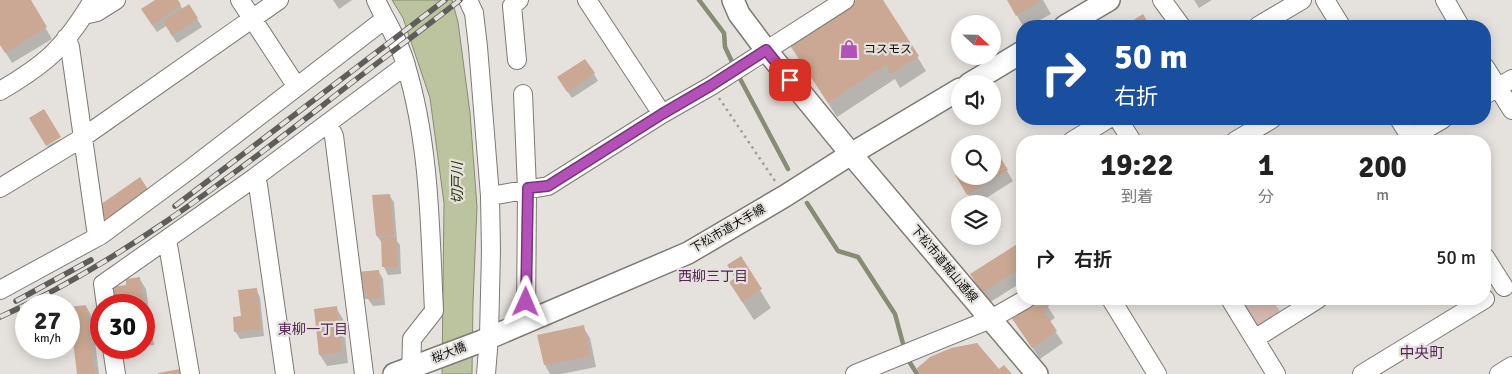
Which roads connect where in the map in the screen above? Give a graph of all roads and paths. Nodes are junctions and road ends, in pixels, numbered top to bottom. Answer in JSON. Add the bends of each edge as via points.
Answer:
{"nodes":[{"id":1,"x":116,"y":0,"type":"edge"},
{"id":2,"x":240,"y":0,"type":"edge"},
{"id":3,"x":279,"y":0,"type":"edge"},
{"id":4,"x":376,"y":0,"type":"edge"},
{"id":5,"x":468,"y":0,"type":"edge"},
{"id":6,"x":520,"y":0,"type":"edge"},
{"id":7,"x":587,"y":0,"type":"edge"},
{"id":8,"x":732,"y":0,"type":"edge"},
{"id":9,"x":845,"y":0,"type":"edge"},
{"id":10,"x":1109,"y":0,"type":"edge"},
{"id":11,"x":1162,"y":0,"type":"edge"},
{"id":12,"x":1302,"y":0,"type":"edge"},
{"id":13,"x":1325,"y":0,"type":"edge"},
{"id":14,"x":1444,"y":0,"type":"edge"},
{"id":15,"x":88,"y":8,"type":"edge"},
{"id":16,"x":385,"y":18,"type":"junction"},
{"id":17,"x":252,"y":19,"type":"junction"},
{"id":18,"x":1075,"y":20,"type":"edge"},
{"id":19,"x":1177,"y":20,"type":"edge"},
{"id":20,"x":1268,"y":20,"type":"edge"},
{"id":21,"x":1337,"y":20,"type":"edge"},
{"id":22,"x":1456,"y":20,"type":"edge"},
{"id":23,"x":66,"y":38,"type":"junction"},
{"id":24,"x":766,"y":50,"type":"junction"},
{"id":25,"x":1016,"y":56,"type":"edge"},
{"id":26,"x":517,"y":60,"type":"dead end"},
{"id":27,"x":406,"y":65,"type":"junction"},
{"id":28,"x":984,"y":75,"type":"edge"},
{"id":29,"x":1491,"y":76,"type":"edge"},
{"id":30,"x":297,"y":86,"type":"junction"},
{"id":31,"x":710,"y":86,"type":"junction"},
{"id":32,"x":1498,"y":87,"type":"edge"},
{"id":33,"x":0,"y":91,"type":"edge"},
{"id":34,"x":522,"y":94,"type":"dead end"},
{"id":35,"x":951,"y":94,"type":"edge"},
{"id":36,"x":1512,"y":110,"type":"edge"},
{"id":37,"x":662,"y":114,"type":"junction"},
{"id":38,"x":328,"y":124,"type":"junction"},
{"id":39,"x":1098,"y":125,"type":"edge"},
{"id":40,"x":1262,"y":125,"type":"edge"},
{"id":41,"x":1434,"y":125,"type":"edge"},
{"id":42,"x":1082,"y":135,"type":"edge"},
{"id":43,"x":1245,"y":135,"type":"edge"},
{"id":44,"x":1418,"y":135,"type":"edge"},
{"id":45,"x":82,"y":138,"type":"junction"},
{"id":46,"x":851,"y":154,"type":"junction"},
{"id":47,"x":254,"y":178,"type":"junction"},
{"id":48,"x":0,"y":188,"type":"edge"},
{"id":49,"x":528,"y":188,"type":"junction"},
{"id":50,"x":490,"y":196,"type":"junction"},
{"id":51,"x":785,"y":196,"type":"junction"},
{"id":52,"x":101,"y":236,"type":"junction"},
{"id":53,"x":167,"y":239,"type":"junction"},
{"id":54,"x":1491,"y":264,"type":"edge"},
{"id":55,"x":1508,"y":284,"type":"edge"},
{"id":56,"x":0,"y":290,"type":"edge"},
{"id":57,"x":105,"y":294,"type":"edge"},
{"id":58,"x":1491,"y":295,"type":"edge"},
{"id":59,"x":1016,"y":305,"type":"edge"},
{"id":60,"x":1115,"y":305,"type":"edge"},
{"id":61,"x":1234,"y":305,"type":"edge"},
{"id":62,"x":1308,"y":305,"type":"edge"},
{"id":63,"x":1475,"y":305,"type":"edge"},
{"id":64,"x":991,"y":319,"type":"junction"},
{"id":65,"x":526,"y":321,"type":"junction"},
{"id":66,"x":1256,"y":338,"type":"junction"},
{"id":67,"x":485,"y":339,"type":"junction"},
{"id":68,"x":114,"y":359,"type":"edge"},
{"id":69,"x":1512,"y":366,"type":"edge"},
{"id":70,"x":408,"y":371,"type":"edge"},
{"id":71,"x":862,"y":373,"type":"edge"},
{"id":72,"x":116,"y":374,"type":"edge"},
{"id":73,"x":190,"y":374,"type":"edge"},
{"id":74,"x":284,"y":374,"type":"edge"},
{"id":75,"x":364,"y":374,"type":"edge"},
{"id":76,"x":486,"y":374,"type":"edge"},
{"id":77,"x":1037,"y":374,"type":"edge"},
{"id":78,"x":1157,"y":374,"type":"edge"},
{"id":79,"x":1276,"y":374,"type":"edge"},
{"id":80,"x":1362,"y":374,"type":"edge"},
{"id":81,"x":1499,"y":374,"type":"edge"}],
"edges":[{"from":1,"to":15,"type":"street","via":[[97,12]]},
{"from":2,"to":17,"type":"street"},
{"from":3,"to":17,"type":"street"},
{"from":4,"to":16,"type":"street"},
{"from":5,"to":50,"type":"street","via":[[474,13],[478,47]]},
{"from":6,"to":26,"type":"street","via":[[512,6]]},
{"from":7,"to":37,"type":"street"},
{"from":8,"to":24,"type":"street","name":"下松市道城山通線"},
{"from":9,"to":24,"type":"street"},
{"from":10,"to":18,"type":"street"},
{"from":11,"to":19,"type":"street"},
{"from":12,"to":20,"type":"street"},
{"from":13,"to":21,"type":"street"},
{"from":14,"to":22,"type":"street"},
{"from":15,"to":23,"type":"street"},
{"from":16,"to":27,"type":"street"},
{"from":16,"to":30,"type":"street"},
{"from":17,"to":30,"type":"street"},
{"from":17,"to":45,"type":"street"},
{"from":23,"to":33,"type":"street","via":[[49,57]]},
{"from":23,"to":45,"type":"street","via":[[70,46]]},
{"from":24,"to":31,"type":"street"},
{"from":24,"to":46,"type":"street","name":"下松市道城山通線"},
{"from":25,"to":28,"type":"street"},
{"from":27,"to":38,"type":"street"},
{"from":27,"to":70,"type":"street","via":[[419,120],[428,182],[434,311],[412,339]]},
{"from":29,"to":32,"type":"street"},
{"from":30,"to":52,"type":"street"},
{"from":31,"to":37,"type":"street"},
{"from":31,"to":51,"type":"path"},
{"from":32,"to":36,"type":"street"},
{"from":34,"to":49,"type":"street"},
{"from":35,"to":46,"type":"street","name":"下松市道大手線"},
{"from":37,"to":49,"type":"street","via":[[548,186]]},
{"from":38,"to":47,"type":"street"},
{"from":38,"to":75,"type":"street","via":[[334,136]]},
{"from":39,"to":42,"type":"street"},
{"from":40,"to":43,"type":"street"},
{"from":41,"to":44,"type":"street"},
{"from":45,"to":48,"type":"street"},
{"from":45,"to":52,"type":"street","via":[[96,229]]},
{"from":46,"to":51,"type":"street","name":"下松市道大手線"},
{"from":46,"to":64,"type":"street","name":"下松市道城山通線"},
{"from":47,"to":53,"type":"street"},
{"from":47,"to":74,"type":"street","via":[[258,185]]},
{"from":49,"to":50,"type":"street"},
{"from":49,"to":65,"type":"street"},
{"from":50,"to":67,"type":"street","via":[[491,251]]},
{"from":51,"to":65,"type":"street","name":"下松市道大手線","via":[[688,253]]},
{"from":52,"to":56,"type":"street"},
{"from":53,"to":57,"type":"street","via":[[104,284]]},
{"from":53,"to":73,"type":"street"},
{"from":54,"to":55,"type":"street"},
{"from":55,"to":58,"type":"street"},
{"from":59,"to":64,"type":"street"},
{"from":60,"to":78,"type":"street"},
{"from":61,"to":66,"type":"street"},
{"from":62,"to":66,"type":"street"},
{"from":63,"to":80,"type":"street"},
{"from":64,"to":71,"type":"street"},
{"from":64,"to":77,"type":"street","name":"下松市道城山通線"},
{"from":65,"to":67,"type":"street","name":"下松市道大手線"},
{"from":66,"to":79,"type":"street"},
{"from":67,"to":70,"type":"street","name":"桜大橋"},
{"from":67,"to":76,"type":"street"},
{"from":68,"to":72,"type":"street"},
{"from":69,"to":81,"type":"street"}]}
